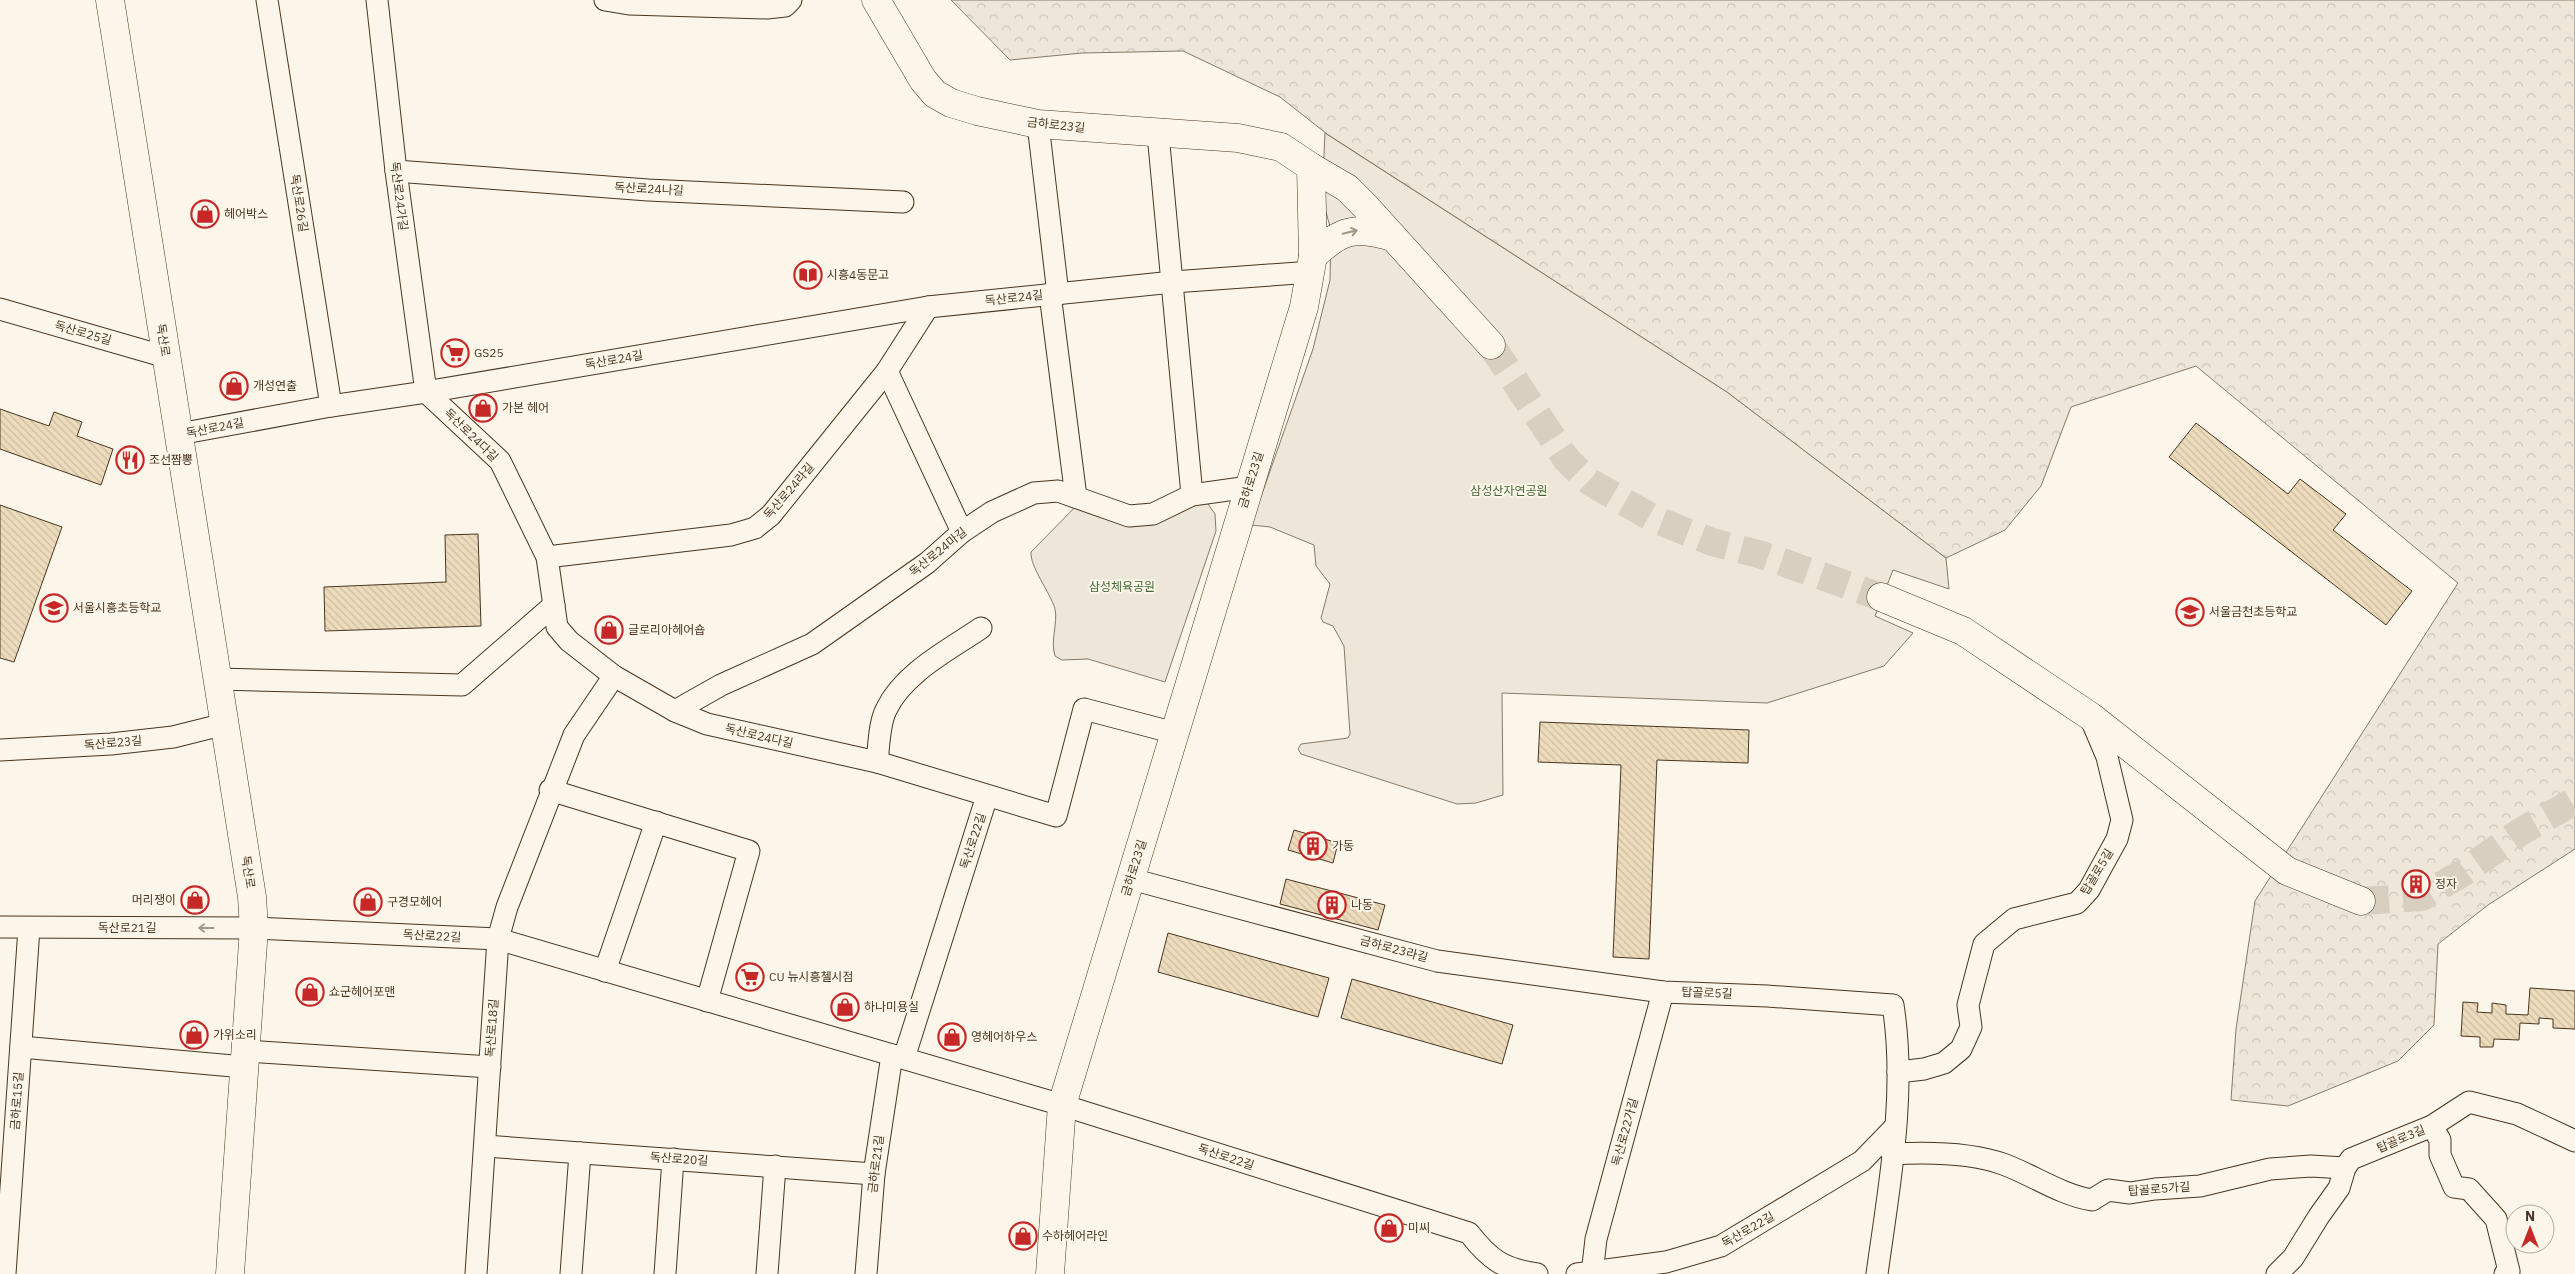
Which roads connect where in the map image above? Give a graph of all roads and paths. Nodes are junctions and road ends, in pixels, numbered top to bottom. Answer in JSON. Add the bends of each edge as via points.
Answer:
{"nodes":[{"id":1,"x":110,"y":0,"type":"edge"},
{"id":2,"x":267,"y":0,"type":"edge"},
{"id":3,"x":377,"y":0,"type":"edge"},
{"id":4,"x":605,"y":0,"type":"edge"},
{"id":5,"x":791,"y":0,"type":"edge"},
{"id":6,"x":876,"y":0,"type":"edge"},
{"id":7,"x":696,"y":3,"type":"edge"},
{"id":8,"x":1038,"y":124,"type":"junction"},
{"id":9,"x":1158,"y":134,"type":"junction"},
{"id":10,"x":1311,"y":167,"type":"junction"},
{"id":11,"x":396,"y":171,"type":"junction"},
{"id":12,"x":903,"y":202,"type":"dead end"},
{"id":13,"x":1393,"y":237,"type":"junction"},
{"id":14,"x":1312,"y":264,"type":"junction"},
{"id":15,"x":1173,"y":282,"type":"junction"},
{"id":16,"x":1054,"y":294,"type":"junction"},
{"id":17,"x":928,"y":307,"type":"junction"},
{"id":18,"x":0,"y":309,"type":"edge"},
{"id":19,"x":1491,"y":345,"type":"tunnel mouth"},
{"id":20,"x":166,"y":357,"type":"junction"},
{"id":21,"x":887,"y":371,"type":"junction"},
{"id":22,"x":426,"y":392,"type":"junction"},
{"id":23,"x":332,"y":406,"type":"junction"},
{"id":24,"x":179,"y":434,"type":"junction"},
{"id":25,"x":1249,"y":487,"type":"junction"},
{"id":26,"x":1192,"y":495,"type":"junction"},
{"id":27,"x":1076,"y":497,"type":"junction"},
{"id":28,"x":962,"y":532,"type":"junction"},
{"id":29,"x":547,"y":557,"type":"junction"},
{"id":30,"x":1881,"y":597,"type":"tunnel mouth"},
{"id":31,"x":554,"y":605,"type":"junction"},
{"id":32,"x":981,"y":628,"type":"dead end"},
{"id":33,"x":614,"y":676,"type":"junction"},
{"id":34,"x":218,"y":679,"type":"junction"},
{"id":35,"x":675,"y":711,"type":"junction"},
{"id":36,"x":2090,"y":716,"type":"junction"},
{"id":37,"x":225,"y":724,"type":"junction"},
{"id":38,"x":1175,"y":733,"type":"junction"},
{"id":39,"x":0,"y":750,"type":"edge"},
{"id":40,"x":877,"y":762,"type":"junction"},
{"id":41,"x":550,"y":790,"type":"junction"},
{"id":42,"x":987,"y":796,"type":"junction"},
{"id":43,"x":656,"y":822,"type":"junction"},
{"id":44,"x":1131,"y":879,"type":"junction"},
{"id":45,"x":2361,"y":901,"type":"tunnel mouth"},
{"id":46,"x":0,"y":928,"type":"edge"},
{"id":47,"x":30,"y":928,"type":"junction"},
{"id":48,"x":254,"y":928,"type":"junction"},
{"id":49,"x":498,"y":940,"type":"junction"},
{"id":50,"x":605,"y":971,"type":"junction"},
{"id":51,"x":1663,"y":992,"type":"junction"},
{"id":52,"x":707,"y":1001,"type":"junction"},
{"id":53,"x":21,"y":1047,"type":"junction"},
{"id":54,"x":898,"y":1057,"type":"junction"},
{"id":55,"x":245,"y":1059,"type":"junction"},
{"id":56,"x":490,"y":1067,"type":"junction"},
{"id":57,"x":1898,"y":1072,"type":"junction"},
{"id":58,"x":1062,"y":1105,"type":"junction"},
{"id":59,"x":2432,"y":1126,"type":"junction"},
{"id":60,"x":1894,"y":1128,"type":"junction"},
{"id":61,"x":2575,"y":1141,"type":"edge"},
{"id":62,"x":485,"y":1146,"type":"junction"},
{"id":63,"x":580,"y":1153,"type":"junction"},
{"id":64,"x":1892,"y":1154,"type":"junction"},
{"id":65,"x":673,"y":1159,"type":"junction"},
{"id":66,"x":775,"y":1166,"type":"junction"},
{"id":67,"x":2345,"y":1168,"type":"junction"},
{"id":68,"x":874,"y":1174,"type":"junction"},
{"id":69,"x":5,"y":1274,"type":"edge"},
{"id":70,"x":230,"y":1274,"type":"edge"},
{"id":71,"x":476,"y":1274,"type":"edge"},
{"id":72,"x":571,"y":1274,"type":"edge"},
{"id":73,"x":665,"y":1274,"type":"edge"},
{"id":74,"x":767,"y":1274,"type":"edge"},
{"id":75,"x":866,"y":1274,"type":"edge"},
{"id":76,"x":1050,"y":1274,"type":"edge"},
{"id":77,"x":1537,"y":1274,"type":"edge"},
{"id":78,"x":1587,"y":1274,"type":"edge"},
{"id":79,"x":1876,"y":1274,"type":"edge"},
{"id":80,"x":2277,"y":1274,"type":"edge"},
{"id":81,"x":2505,"y":1274,"type":"edge"}],
"edges":[{"from":1,"to":20,"type":"street","name":"독산로"},
{"from":2,"to":23,"type":"street","name":"독산로26길"},
{"from":3,"to":11,"type":"street","name":"독산로24가길"},
{"from":4,"to":7,"type":"street","via":[[629,4]]},
{"from":5,"to":7,"type":"street","via":[[785,6],[767,8]]},
{"from":6,"to":8,"type":"street","name":"금하로23길","via":[[923,80],[935,94],[977,112]]},
{"from":8,"to":9,"type":"street","name":"금하로23길"},
{"from":8,"to":16,"type":"street","name":"독산로24길"},
{"from":9,"to":10,"type":"street","name":"금하로23길","via":[[1238,138],[1281,147]]},
{"from":9,"to":15,"type":"street"},
{"from":10,"to":13,"type":"street","via":[[1347,188]]},
{"from":10,"to":14,"type":"street","name":"금하로23길"},
{"from":11,"to":12,"type":"street","name":"독산로24나길","via":[[648,190]]},
{"from":11,"to":22,"type":"street","name":"독산로24가길"},
{"from":14,"to":13,"type":"street","one_way":true,"via":[[1335,237],[1348,232],[1372,231]]},
{"from":13,"to":19,"type":"street"},
{"from":14,"to":15,"type":"street","name":"독산로24길"},
{"from":14,"to":25,"type":"street","name":"금하로23길","via":[[1304,307]]},
{"from":15,"to":16,"type":"street","name":"독산로24길"},
{"from":15,"to":26,"type":"street"},
{"from":16,"to":17,"type":"street","name":"독산로24길"},
{"from":16,"to":27,"type":"street","name":"독산로24길"},
{"from":17,"to":21,"type":"street","name":"독산로24라길"},
{"from":17,"to":22,"type":"street","name":"독산로24길"},
{"from":18,"to":20,"type":"street","name":"독산로25길"},
{"from":20,"to":24,"type":"street","name":"독산로"},
{"from":21,"to":28,"type":"street"},
{"from":21,"to":29,"type":"street","name":"독산로24라길","via":[[771,515],[754,528],[731,535]]},
{"from":22,"to":23,"type":"street","name":"독산로24길"},
{"from":22,"to":29,"type":"street","name":"독산로24다길","via":[[500,461]]},
{"from":23,"to":24,"type":"street","name":"독산로24길"},
{"from":24,"to":34,"type":"street","name":"독산로"},
{"from":25,"to":26,"type":"street","name":"독산로24마길"},
{"from":25,"to":38,"type":"street","name":"금하로23길"},
{"from":26,"to":27,"type":"street","name":"독산로24마길","via":[[1153,514],[1128,516]]},
{"from":27,"to":28,"type":"street","name":"독산로24마길","via":[[1058,491],[1034,493],[992,512]]},
{"from":28,"to":35,"type":"street","name":"독산로24마길","via":[[927,563],[812,644],[721,685]]},
{"from":29,"to":31,"type":"street","name":"독산로24다길"},
{"from":30,"to":36,"type":"street","via":[[1962,631]]},
{"from":31,"to":33,"type":"street","name":"독산로24다길","via":[[557,627],[569,641]]},
{"from":31,"to":34,"type":"street","via":[[462,685]]},
{"from":32,"to":40,"type":"street","via":[[925,667],[897,692],[885,711]]},
{"from":33,"to":35,"type":"street","name":"독산로24다길"},
{"from":33,"to":41,"type":"street","name":"독산로18길","via":[[574,735]]},
{"from":34,"to":37,"type":"street","name":"독산로"},
{"from":35,"to":40,"type":"street","name":"독산로24다길","via":[[707,724]]},
{"from":36,"to":45,"type":"street","via":[[2287,871]]},
{"from":36,"to":57,"type":"street","name":"탑골로5길","via":[[2107,757],[2122,820],[2101,868],[2078,903],[2014,919],[1984,944],[1968,1004],[1971,1028],[1961,1048],[1944,1063]]},
{"from":37,"to":39,"type":"street","name":"독산로23길","via":[[173,737]]},
{"from":37,"to":48,"type":"street","name":"독산로"},
{"from":38,"to":42,"type":"street","name":"독산로24다길","via":[[1084,709],[1056,816]]},
{"from":38,"to":44,"type":"street","name":"금하로23길"},
{"from":40,"to":42,"type":"street","name":"독산로24다길"},
{"from":41,"to":43,"type":"street"},
{"from":41,"to":49,"type":"street","name":"독산로18길"},
{"from":42,"to":54,"type":"street","name":"독산로22길"},
{"from":43,"to":50,"type":"street"},
{"from":43,"to":52,"type":"street","via":[[749,851]]},
{"from":44,"to":51,"type":"street","name":"금하로23라길","via":[[1437,960]]},
{"from":44,"to":58,"type":"street","name":"금하로23길"},
{"from":46,"to":47,"type":"street","name":"독산로21길"},
{"from":48,"to":47,"type":"street","name":"독산로21길","one_way":true},
{"from":47,"to":53,"type":"street","name":"금하로15길"},
{"from":48,"to":49,"type":"street","name":"독산로22길"},
{"from":48,"to":55,"type":"street","name":"독산로"},
{"from":49,"to":50,"type":"street","name":"독산로22길"},
{"from":49,"to":56,"type":"street","name":"독산로18길"},
{"from":50,"to":52,"type":"street","name":"독산로22길"},
{"from":51,"to":57,"type":"street","name":"탑골로5길","via":[[1893,1005],[1898,1036]]},
{"from":51,"to":78,"type":"street","name":"독산로22가길"},
{"from":52,"to":54,"type":"street","name":"독산로22길"},
{"from":53,"to":55,"type":"street"},
{"from":53,"to":69,"type":"street","name":"금하로15길"},
{"from":54,"to":58,"type":"street","name":"독산로22길"},
{"from":54,"to":68,"type":"street","name":"금하로21길"},
{"from":55,"to":56,"type":"street"},
{"from":55,"to":70,"type":"street","name":"독산로"},
{"from":56,"to":62,"type":"street","name":"독산로18길"},
{"from":57,"to":60,"type":"street","name":"탑골로5길"},
{"from":58,"to":76,"type":"street","name":"금하로23길"},
{"from":58,"to":77,"type":"street","name":"독산로22길","via":[[1469,1233],[1497,1263],[1516,1271]]},
{"from":59,"to":61,"type":"street","name":"탑골로3길","via":[[2468,1102],[2517,1114]]},
{"from":59,"to":67,"type":"street","name":"탑골로3길","via":[[2351,1160]]},
{"from":59,"to":81,"type":"street","via":[[2440,1140],[2440,1155],[2454,1187],[2469,1189],[2496,1219],[2509,1271]]},
{"from":60,"to":64,"type":"street","name":"탑골로5길"},
{"from":60,"to":78,"type":"street","name":"독산로22길","via":[[1862,1161],[1721,1246],[1666,1262]]},
{"from":62,"to":63,"type":"street","name":"독산로20길"},
{"from":62,"to":71,"type":"street","name":"독산로18길"},
{"from":63,"to":65,"type":"street","name":"독산로20길"},
{"from":63,"to":72,"type":"street"},
{"from":64,"to":67,"type":"street","name":"탑골로5가길","via":[[1957,1155],[2002,1164],[2075,1198],[2092,1200],[2108,1190],[2130,1193],[2200,1186],[2270,1169]]},
{"from":64,"to":79,"type":"street","name":"탑골로5길"},
{"from":65,"to":66,"type":"street","name":"독산로20길"},
{"from":65,"to":73,"type":"street"},
{"from":66,"to":68,"type":"street","name":"독산로20길"},
{"from":66,"to":74,"type":"street"},
{"from":67,"to":80,"type":"street","via":[[2339,1188],[2294,1258]]},
{"from":68,"to":75,"type":"street","name":"금하로21길"}]}
